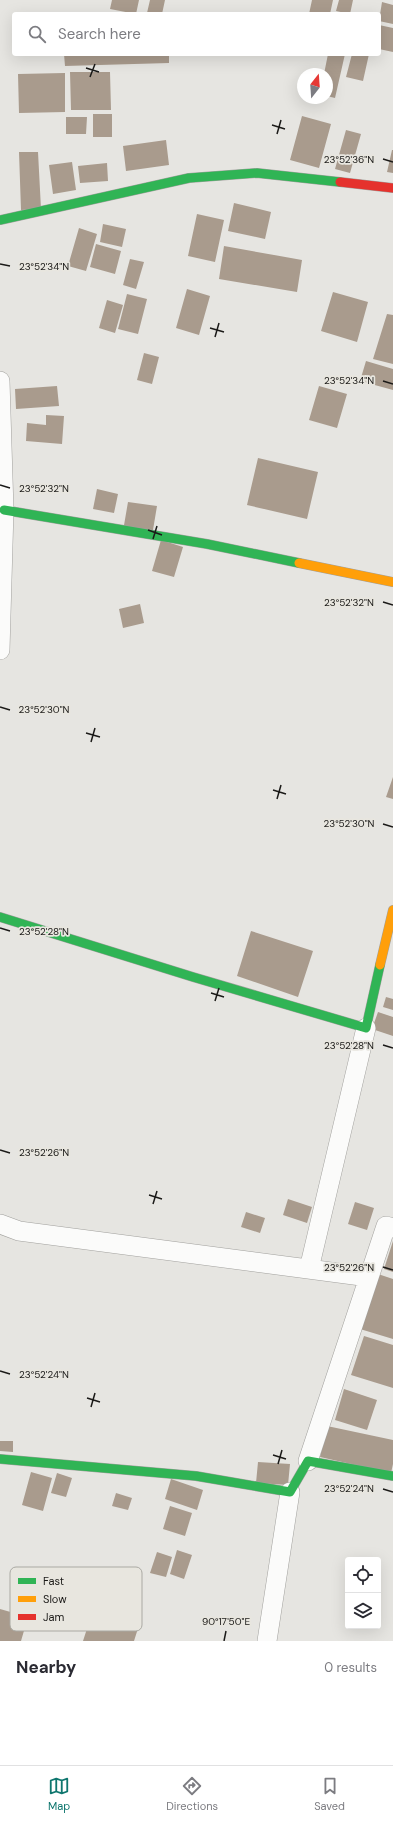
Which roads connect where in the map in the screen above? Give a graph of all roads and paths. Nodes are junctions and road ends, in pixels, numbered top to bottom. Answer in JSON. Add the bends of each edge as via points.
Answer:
{"nodes":[{"id":1,"x":393,"y":188,"type":"edge"},
{"id":2,"x":0,"y":220,"type":"edge"},
{"id":3,"x":0,"y":381,"type":"edge"},
{"id":4,"x":4,"y":510,"type":"junction"},
{"id":5,"x":393,"y":582,"type":"edge"},
{"id":6,"x":0,"y":650,"type":"edge"},
{"id":7,"x":393,"y":910,"type":"edge"},
{"id":8,"x":0,"y":917,"type":"edge"},
{"id":9,"x":366,"y":1028,"type":"junction"},
{"id":10,"x":0,"y":1224,"type":"edge"},
{"id":11,"x":393,"y":1228,"type":"edge"},
{"id":12,"x":309,"y":1269,"type":"junction"},
{"id":13,"x":369,"y":1277,"type":"junction"},
{"id":14,"x":0,"y":1459,"type":"edge"},
{"id":15,"x":308,"y":1461,"type":"junction"},
{"id":16,"x":393,"y":1476,"type":"edge"},
{"id":17,"x":290,"y":1492,"type":"junction"},
{"id":18,"x":267,"y":1641,"type":"edge"}],
"edges":[{"from":1,"to":2,"type":"street","via":[[258,173],[189,178]]},
{"from":3,"to":4,"type":"street"},
{"from":4,"to":5,"type":"street","via":[[207,544]]},
{"from":4,"to":6,"type":"street"},
{"from":7,"to":9,"type":"street"},
{"from":8,"to":9,"type":"street"},
{"from":9,"to":12,"type":"street"},
{"from":10,"to":12,"type":"street","via":[[19,1231]]},
{"from":11,"to":13,"type":"street","via":[[386,1226]]},
{"from":12,"to":13,"type":"street"},
{"from":13,"to":15,"type":"street"},
{"from":14,"to":17,"type":"street","via":[[196,1476]]},
{"from":15,"to":16,"type":"street"},
{"from":15,"to":17,"type":"street"},
{"from":17,"to":18,"type":"street"}]}
